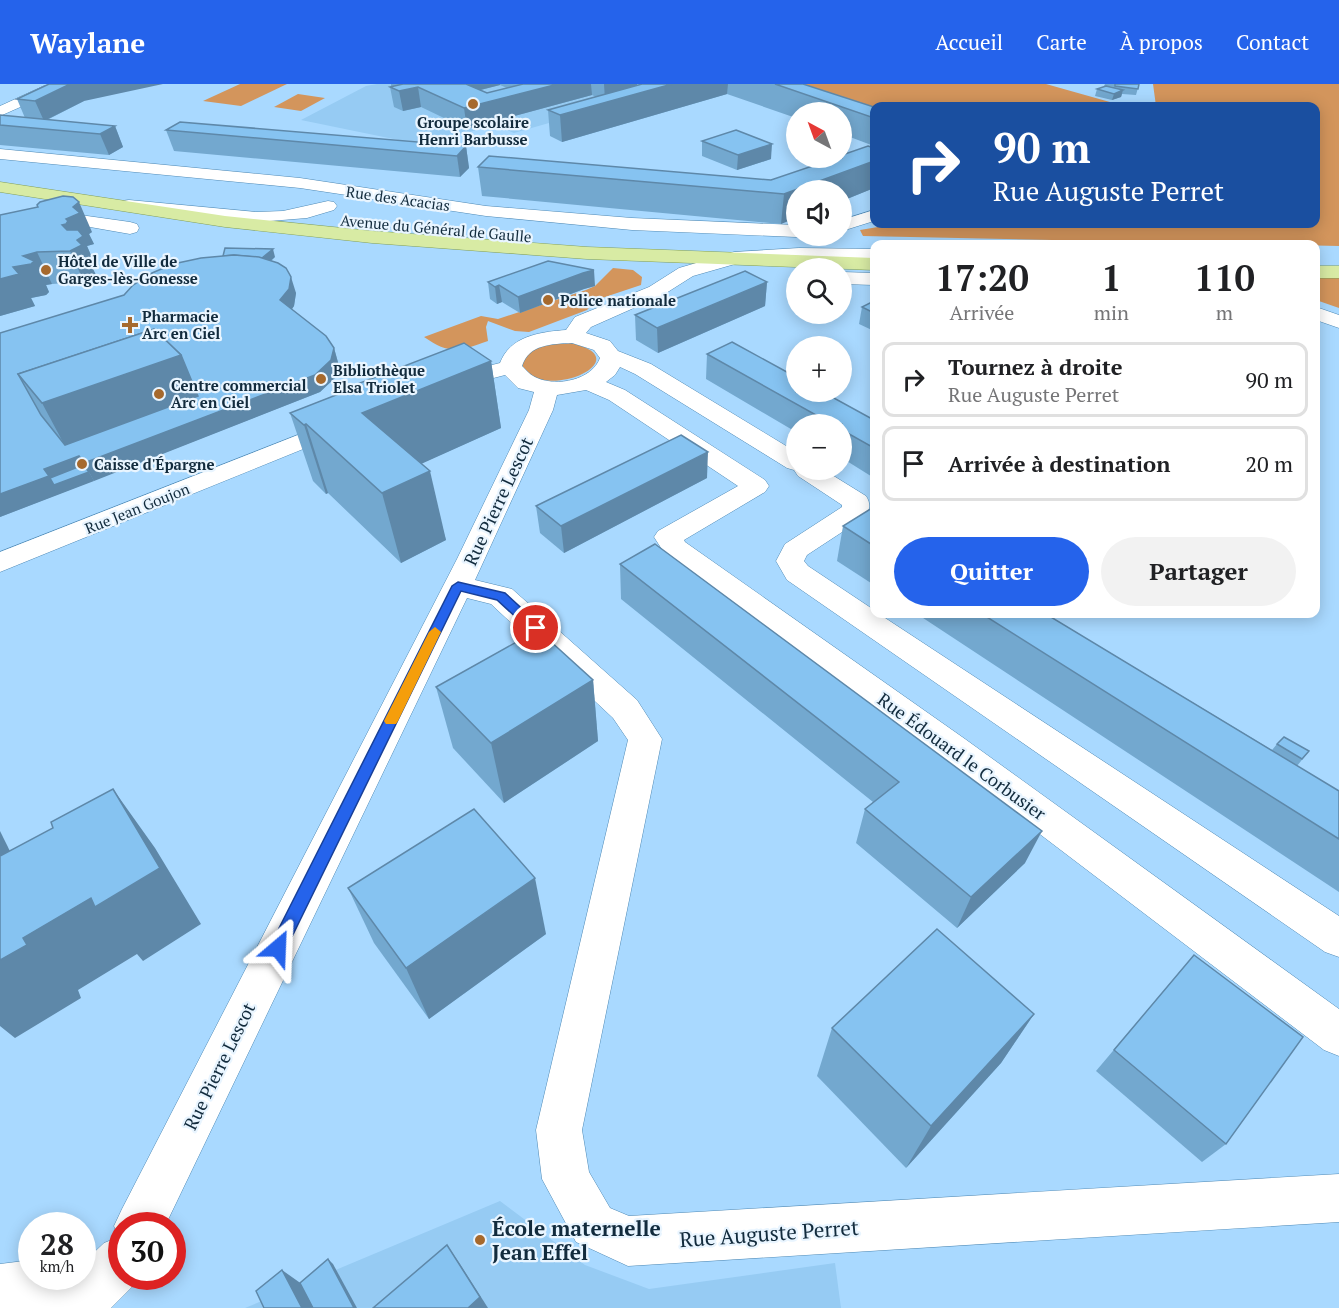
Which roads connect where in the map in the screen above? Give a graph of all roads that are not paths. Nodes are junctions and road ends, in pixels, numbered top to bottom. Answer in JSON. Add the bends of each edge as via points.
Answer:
{"nodes":[{"id":1,"x":86,"y":84,"type":"edge"},
{"id":2,"x":23,"y":86,"type":"dead end"},
{"id":3,"x":49,"y":90,"type":"junction"},
{"id":4,"x":0,"y":112,"type":"edge"},
{"id":5,"x":0,"y":154,"type":"edge"},
{"id":6,"x":0,"y":173,"type":"edge"},
{"id":7,"x":0,"y":187,"type":"edge"},
{"id":8,"x":46,"y":193,"type":"junction"},
{"id":9,"x":303,"y":214,"type":"junction"},
{"id":10,"x":870,"y":216,"type":"edge"},
{"id":11,"x":73,"y":219,"type":"junction"},
{"id":12,"x":852,"y":223,"type":"edge"},
{"id":13,"x":0,"y":226,"type":"edge"},
{"id":14,"x":130,"y":228,"type":"dead end"},
{"id":15,"x":786,"y":231,"type":"edge"},
{"id":16,"x":0,"y":243,"type":"edge"},
{"id":17,"x":693,"y":245,"type":"junction"},
{"id":18,"x":870,"y":249,"type":"edge"},
{"id":19,"x":870,"y":255,"type":"edge"},
{"id":20,"x":1320,"y":257,"type":"edge"},
{"id":21,"x":1339,"y":258,"type":"edge"},
{"id":22,"x":661,"y":259,"type":"junction"},
{"id":23,"x":766,"y":262,"type":"joint"},
{"id":24,"x":870,"y":264,"type":"edge"},
{"id":25,"x":731,"y":265,"type":"junction"},
{"id":26,"x":1320,"y":272,"type":"edge"},
{"id":27,"x":1339,"y":272,"type":"edge"},
{"id":28,"x":786,"y":274,"type":"edge"},
{"id":29,"x":852,"y":278,"type":"edge"},
{"id":30,"x":870,"y":279,"type":"edge"},
{"id":31,"x":662,"y":287,"type":"junction"},
{"id":32,"x":1320,"y":315,"type":"edge"},
{"id":33,"x":1339,"y":322,"type":"edge"},
{"id":34,"x":574,"y":336,"type":"junction"},
{"id":35,"x":609,"y":351,"type":"junction"},
{"id":36,"x":510,"y":367,"type":"junction"},
{"id":37,"x":589,"y":383,"type":"junction"},
{"id":38,"x":547,"y":388,"type":"junction"},
{"id":39,"x":428,"y":391,"type":"edge"},
{"id":40,"x":365,"y":416,"type":"edge"},
{"id":41,"x":786,"y":458,"type":"edge"},
{"id":42,"x":786,"y":470,"type":"edge"},
{"id":43,"x":822,"y":480,"type":"edge"},
{"id":44,"x":756,"y":486,"type":"junction"},
{"id":45,"x":0,"y":563,"type":"edge"},
{"id":46,"x":458,"y":586,"type":"junction"},
{"id":47,"x":1339,"y":939,"type":"edge"},
{"id":48,"x":1339,"y":1035,"type":"edge"},
{"id":49,"x":1339,"y":1198,"type":"edge"},
{"id":50,"x":146,"y":1212,"type":"edge"},
{"id":51,"x":108,"y":1275,"type":"edge"},
{"id":52,"x":0,"y":1290,"type":"edge"},
{"id":53,"x":76,"y":1307,"type":"edge"}],
"edges":[{"from":1,"to":3,"type":"street"},
{"from":2,"to":3,"type":"street"},
{"from":3,"to":4,"type":"street"},
{"from":5,"to":9,"type":"street","name":"Rue des Acacias","via":[[300,183]]},
{"from":6,"to":9,"type":"main road","name":"Avenue du Général de Gaulle"},
{"from":7,"to":8,"type":"main road","name":"Avenue du Général de Gaulle"},
{"from":8,"to":9,"type":"main road","name":"Avenue du Général de Gaulle","via":[[129,205]]},
{"from":8,"to":13,"type":"street","via":[[2,217]]},
{"from":9,"to":15,"type":"street","name":"Rue des Acacias","via":[[370,192],[486,211],[632,224]]},
{"from":9,"to":17,"type":"main road","name":"Avenue du Général de Gaulle","via":[[537,237]]},
{"from":9,"to":22,"type":"main road","name":"Avenue du Général de Gaulle","via":[[501,249]]},
{"from":10,"to":12,"type":"street"},
{"from":11,"to":13,"type":"street"},
{"from":11,"to":14,"type":"street"},
{"from":11,"to":16,"type":"street"},
{"from":17,"to":18,"type":"main road","name":"Avenue du Général de Gaulle"},
{"from":17,"to":25,"type":"street","via":[[711,247]]},
{"from":19,"to":25,"type":"street","name":"Avenue du Général de Gaulle","via":[[799,254]]},
{"from":20,"to":21,"type":"main road"},
{"from":22,"to":25,"type":"main road","name":"Avenue du Général de Gaulle"},
{"from":22,"to":31,"type":"street"},
{"from":23,"to":24,"type":"main road"},
{"from":23,"to":25,"type":"street"},
{"from":25,"to":28,"type":"street"},
{"from":25,"to":31,"type":"street","via":[[686,272]]},
{"from":25,"to":35,"type":"street","via":[[609,325],[603,332]]},
{"from":26,"to":27,"type":"main road"},
{"from":29,"to":30,"type":"street"},
{"from":31,"to":34,"type":"street","via":[[583,322]]},
{"from":32,"to":33,"type":"street"},
{"from":34,"to":35,"type":"street","name":"Rue Édouard le Corbusier","via":[[592,340]]},
{"from":34,"to":36,"type":"street","via":[[536,340],[521,347],[512,357]]},
{"from":35,"to":37,"type":"street","via":[[611,366],[603,376]]},
{"from":35,"to":41,"type":"street","name":"Rue Édouard le Corbusier"},
{"from":36,"to":38,"type":"street","via":[[529,384]]},
{"from":36,"to":39,"type":"street","via":[[454,380]]},
{"from":37,"to":38,"type":"street"},
{"from":37,"to":44,"type":"street","via":[[616,395]]},
{"from":38,"to":46,"type":"street","name":"Rue Pierre Lescot","via":[[541,410]]},
{"from":40,"to":45,"type":"street","name":"Rue Jean Goujon"},
{"from":42,"to":44,"type":"street","name":"Rue Édouard le Corbusier"},
{"from":43,"to":47,"type":"street","via":[[856,502],[855,511],[795,550],[790,561],[797,573]]},
{"from":44,"to":48,"type":"street","name":"Rue Édouard le Corbusier","via":[[668,537],[675,548]]},
{"from":46,"to":49,"type":"street","name":"Rue Auguste Perret","via":[[501,596],[625,709],[645,739],[559,1130],[566,1179],[593,1225],[628,1241]]},
{"from":46,"to":50,"type":"street","name":"Rue Pierre Lescot"},
{"from":51,"to":53,"type":"street"},
{"from":52,"to":53,"type":"street","via":[[25,1284],[54,1289]]}]}
